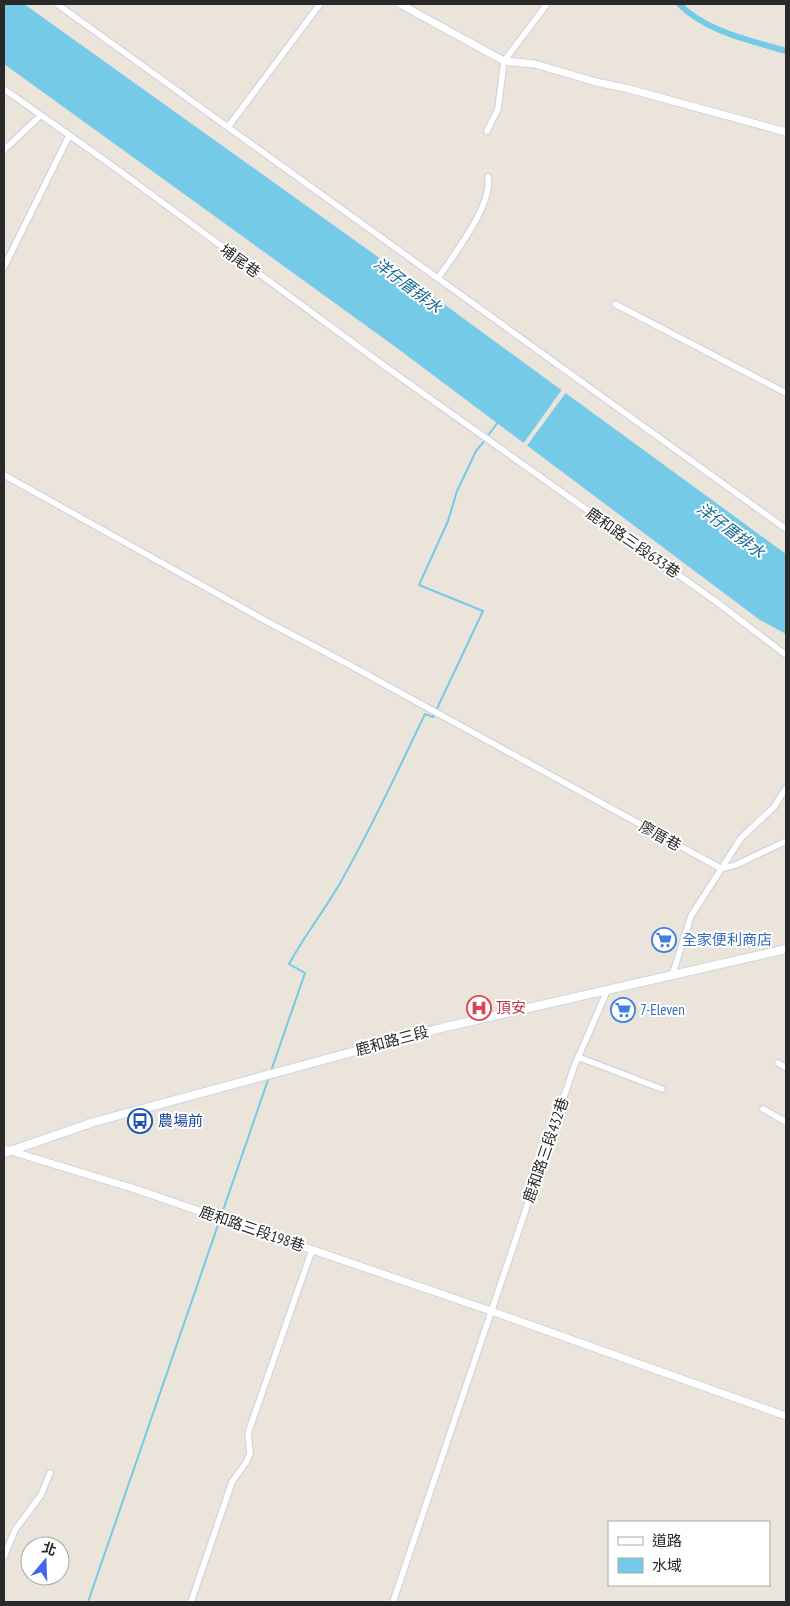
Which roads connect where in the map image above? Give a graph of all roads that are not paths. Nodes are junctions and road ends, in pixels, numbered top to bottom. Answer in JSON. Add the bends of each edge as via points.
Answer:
{"nodes":[{"id":1,"x":57,"y":4,"type":"edge"},
{"id":2,"x":320,"y":4,"type":"edge"},
{"id":3,"x":400,"y":4,"type":"edge"},
{"id":4,"x":547,"y":4,"type":"edge"},
{"id":5,"x":504,"y":61,"type":"junction"},
{"id":6,"x":4,"y":89,"type":"edge"},
{"id":7,"x":40,"y":116,"type":"junction"},
{"id":8,"x":228,"y":127,"type":"junction"},
{"id":9,"x":487,"y":131,"type":"dead end"},
{"id":10,"x":786,"y":132,"type":"edge"},
{"id":11,"x":69,"y":136,"type":"junction"},
{"id":12,"x":4,"y":150,"type":"edge"},
{"id":13,"x":488,"y":177,"type":"dead end"},
{"id":14,"x":4,"y":267,"type":"edge"},
{"id":15,"x":439,"y":277,"type":"junction"},
{"id":16,"x":615,"y":304,"type":"dead end"},
{"id":17,"x":786,"y":393,"type":"edge"},
{"id":18,"x":478,"y":432,"type":"joint"},
{"id":19,"x":4,"y":475,"type":"edge"},
{"id":20,"x":786,"y":529,"type":"edge"},
{"id":21,"x":786,"y":655,"type":"edge"},
{"id":22,"x":786,"y":788,"type":"edge"},
{"id":23,"x":786,"y":841,"type":"edge"},
{"id":24,"x":722,"y":869,"type":"junction"},
{"id":25,"x":786,"y":949,"type":"edge"},
{"id":26,"x":672,"y":976,"type":"junction"},
{"id":27,"x":607,"y":991,"type":"junction"},
{"id":28,"x":578,"y":1057,"type":"junction"},
{"id":29,"x":778,"y":1063,"type":"dead end"},
{"id":30,"x":786,"y":1068,"type":"edge"},
{"id":31,"x":662,"y":1089,"type":"dead end"},
{"id":32,"x":763,"y":1109,"type":"dead end"},
{"id":33,"x":786,"y":1122,"type":"edge"},
{"id":34,"x":6,"y":1151,"type":"edge"},
{"id":35,"x":312,"y":1250,"type":"junction"},
{"id":36,"x":491,"y":1311,"type":"junction"},
{"id":37,"x":786,"y":1416,"type":"edge"},
{"id":38,"x":50,"y":1473,"type":"dead end"},
{"id":39,"x":4,"y":1557,"type":"edge"},
{"id":40,"x":191,"y":1602,"type":"edge"},
{"id":41,"x":393,"y":1602,"type":"edge"}],
"edges":[{"from":1,"to":8,"type":"street"},
{"from":2,"to":8,"type":"street"},
{"from":3,"to":5,"type":"street"},
{"from":4,"to":5,"type":"street"},
{"from":5,"to":9,"type":"street","via":[[498,109]]},
{"from":5,"to":10,"type":"street","via":[[535,64]]},
{"from":6,"to":7,"type":"street","name":"埔尾巷"},
{"from":7,"to":11,"type":"street","name":"埔尾巷"},
{"from":7,"to":12,"type":"street"},
{"from":8,"to":15,"type":"street"},
{"from":11,"to":14,"type":"street"},
{"from":11,"to":18,"type":"street","name":"埔尾巷"},
{"from":13,"to":15,"type":"street","via":[[490,184],[479,216]]},
{"from":15,"to":20,"type":"street"},
{"from":16,"to":17,"type":"street"},
{"from":18,"to":21,"type":"street","name":"鹿和路三段633巷"},
{"from":19,"to":24,"type":"street","name":"廖厝巷"},
{"from":22,"to":24,"type":"street","via":[[774,807],[741,838]]},
{"from":23,"to":24,"type":"street"},
{"from":24,"to":26,"type":"street","via":[[691,916]]},
{"from":25,"to":26,"type":"main road","name":"鹿和路三段"},
{"from":26,"to":27,"type":"main road","name":"鹿和路三段"},
{"from":27,"to":28,"type":"street","name":"鹿和路三段432巷"},
{"from":27,"to":34,"type":"main road","name":"鹿和路三段","via":[[441,1028],[94,1122]]},
{"from":28,"to":31,"type":"street"},
{"from":28,"to":36,"type":"street","name":"鹿和路三段432巷"},
{"from":29,"to":30,"type":"street"},
{"from":32,"to":33,"type":"street"},
{"from":34,"to":35,"type":"street","name":"鹿和路三段198巷","via":[[108,1179]]},
{"from":35,"to":36,"type":"street","name":"鹿和路三段198巷"},
{"from":35,"to":40,"type":"street","via":[[248,1433],[248,1461],[232,1482]]},
{"from":36,"to":37,"type":"street"},
{"from":36,"to":41,"type":"street","name":"鹿和路三段432巷"},
{"from":38,"to":39,"type":"street","via":[[41,1495],[15,1530]]}]}
